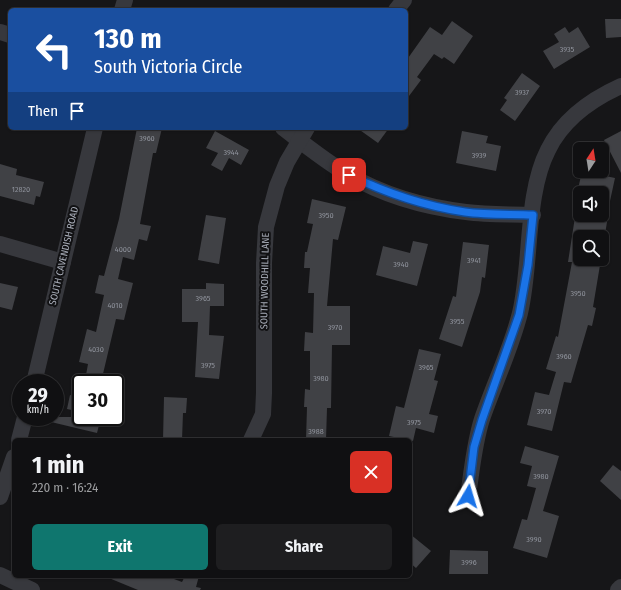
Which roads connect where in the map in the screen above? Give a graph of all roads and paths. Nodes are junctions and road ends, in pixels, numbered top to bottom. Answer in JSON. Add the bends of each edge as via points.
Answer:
{"nodes":[{"id":1,"x":404,"y":0,"type":"edge"},
{"id":2,"x":398,"y":8,"type":"edge"},
{"id":3,"x":621,"y":86,"type":"edge"},
{"id":4,"x":94,"y":130,"type":"edge"},
{"id":5,"x":290,"y":130,"type":"edge"},
{"id":6,"x":303,"y":134,"type":"edge"},
{"id":7,"x":533,"y":215,"type":"junction"},
{"id":8,"x":0,"y":244,"type":"edge"},
{"id":9,"x":63,"y":262,"type":"junction"},
{"id":10,"x":36,"y":374,"type":"edge"},
{"id":11,"x":23,"y":426,"type":"edge"},
{"id":12,"x":20,"y":438,"type":"edge"},
{"id":13,"x":252,"y":438,"type":"edge"},
{"id":14,"x":12,"y":463,"type":"edge"},
{"id":15,"x":0,"y":496,"type":"edge"},
{"id":16,"x":468,"y":496,"type":"dead end"},
{"id":17,"x":0,"y":575,"type":"edge"},
{"id":18,"x":621,"y":587,"type":"edge"},
{"id":19,"x":32,"y":590,"type":"edge"},
{"id":20,"x":618,"y":590,"type":"edge"}],
"edges":[{"from":1,"to":2,"type":"street"},
{"from":3,"to":7,"type":"street","via":[[585,106],[555,137],[542,162],[535,189]]},
{"from":4,"to":9,"type":"street","name":"SOUTH CAVENDISH ROAD"},
{"from":5,"to":6,"type":"street"},
{"from":6,"to":7,"type":"street","via":[[349,175],[409,200],[432,207],[467,212]]},
{"from":6,"to":13,"type":"street","name":"SOUTH WOODHILL LANE","via":[[276,186],[266,227],[263,414]]},
{"from":7,"to":16,"type":"street","via":[[519,315],[474,447]]},
{"from":8,"to":9,"type":"street"},
{"from":9,"to":10,"type":"street","name":"SOUTH CAVENDISH ROAD"},
{"from":11,"to":12,"type":"street"},
{"from":14,"to":15,"type":"street"},
{"from":17,"to":19,"type":"street"},
{"from":18,"to":20,"type":"street"}]}
